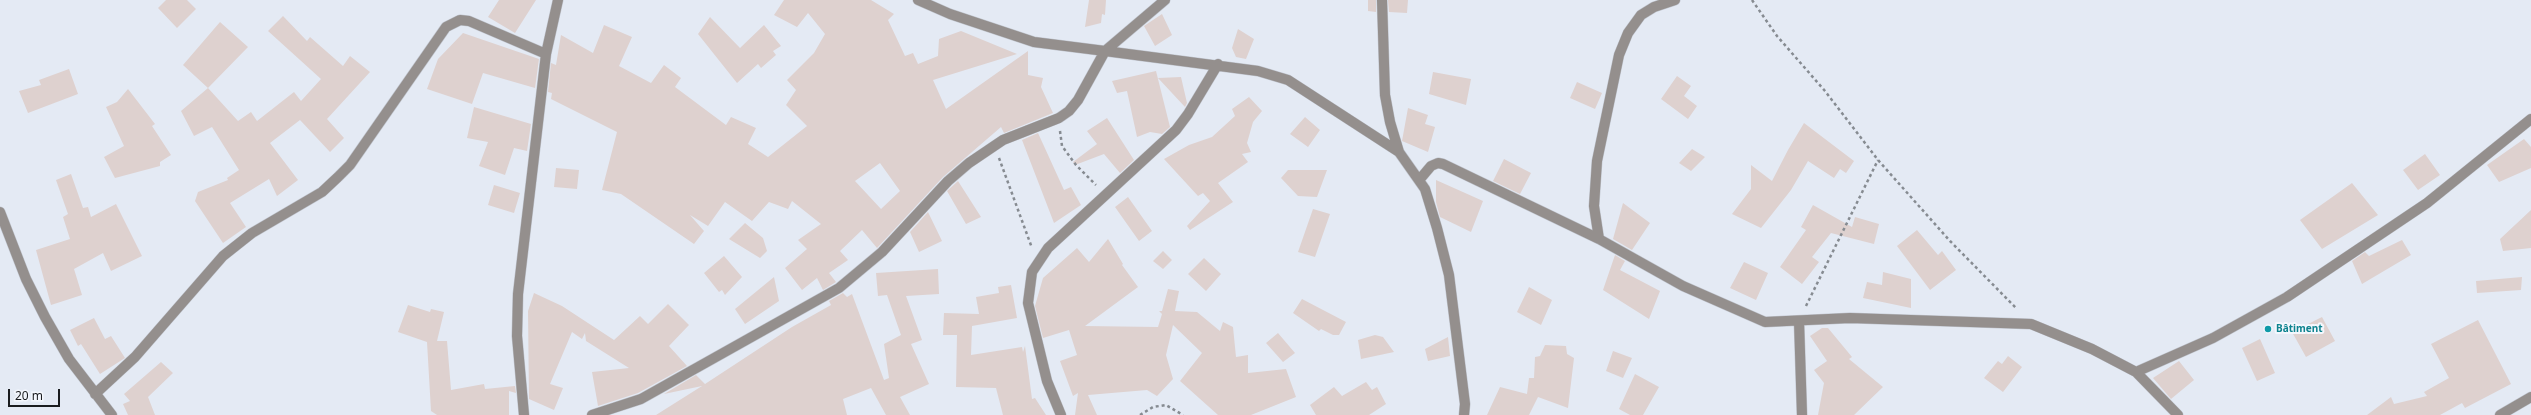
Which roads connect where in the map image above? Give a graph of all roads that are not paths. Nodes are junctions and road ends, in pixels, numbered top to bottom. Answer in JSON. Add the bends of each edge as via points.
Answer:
{"nodes":[{"id":1,"x":558,"y":0,"type":"edge"},
{"id":2,"x":918,"y":0,"type":"edge"},
{"id":3,"x":1165,"y":0,"type":"edge"},
{"id":4,"x":1382,"y":0,"type":"edge"},
{"id":5,"x":1675,"y":0,"type":"edge"},
{"id":6,"x":1105,"y":51,"type":"junction"},
{"id":7,"x":546,"y":54,"type":"junction"},
{"id":8,"x":1218,"y":64,"type":"junction"},
{"id":9,"x":2531,"y":119,"type":"edge"},
{"id":10,"x":1399,"y":152,"type":"junction"},
{"id":11,"x":1420,"y":179,"type":"junction"},
{"id":12,"x":0,"y":212,"type":"edge"},
{"id":13,"x":1599,"y":239,"type":"junction"},
{"id":14,"x":1799,"y":321,"type":"junction"},
{"id":15,"x":2136,"y":372,"type":"junction"},
{"id":16,"x":95,"y":394,"type":"junction"},
{"id":17,"x":2531,"y":397,"type":"edge"},
{"id":18,"x":112,"y":415,"type":"edge"},
{"id":19,"x":524,"y":415,"type":"edge"},
{"id":20,"x":592,"y":415,"type":"edge"},
{"id":21,"x":1061,"y":415,"type":"edge"},
{"id":22,"x":1464,"y":415,"type":"edge"},
{"id":23,"x":1802,"y":415,"type":"edge"},
{"id":24,"x":2178,"y":415,"type":"edge"},
{"id":25,"x":2500,"y":415,"type":"edge"}],
"edges":[{"from":1,"to":7,"type":"street"},
{"from":2,"to":6,"type":"street","via":[[956,17],[1034,42]]},
{"from":3,"to":6,"type":"street"},
{"from":4,"to":10,"type":"street","via":[[1385,95]]},
{"from":5,"to":13,"type":"street","via":[[1654,7],[1641,15],[1628,33],[1619,55],[1597,161],[1594,206]]},
{"from":6,"to":8,"type":"street"},
{"from":6,"to":20,"type":"street","via":[[1076,104],[1059,118],[993,145],[948,181],[882,252],[839,288],[641,399]]},
{"from":7,"to":16,"type":"street","via":[[469,21],[454,22],[446,27],[350,165],[338,178],[322,192],[252,232],[223,256],[140,351]]},
{"from":7,"to":19,"type":"street","via":[[518,294],[517,343]]},
{"from":8,"to":10,"type":"street","via":[[1258,71],[1288,80]]},
{"from":8,"to":21,"type":"street","via":[[1176,130],[1048,248],[1037,263],[1030,280],[1028,303],[1047,380]]},
{"from":9,"to":15,"type":"street","via":[[2427,203],[2287,297],[2213,338]]},
{"from":10,"to":11,"type":"street"},
{"from":11,"to":13,"type":"street","via":[[1431,166],[1444,164]]},
{"from":11,"to":22,"type":"street","via":[[1449,275],[1465,404]]},
{"from":12,"to":16,"type":"street","via":[[26,280],[45,317],[69,359]]},
{"from":13,"to":14,"type":"street","via":[[1683,286],[1748,316],[1764,322]]},
{"from":14,"to":15,"type":"street","via":[[1850,318],[2031,324],[2092,349]]},
{"from":14,"to":23,"type":"street"},
{"from":15,"to":24,"type":"street"},
{"from":16,"to":18,"type":"street"},
{"from":17,"to":25,"type":"street"}]}
